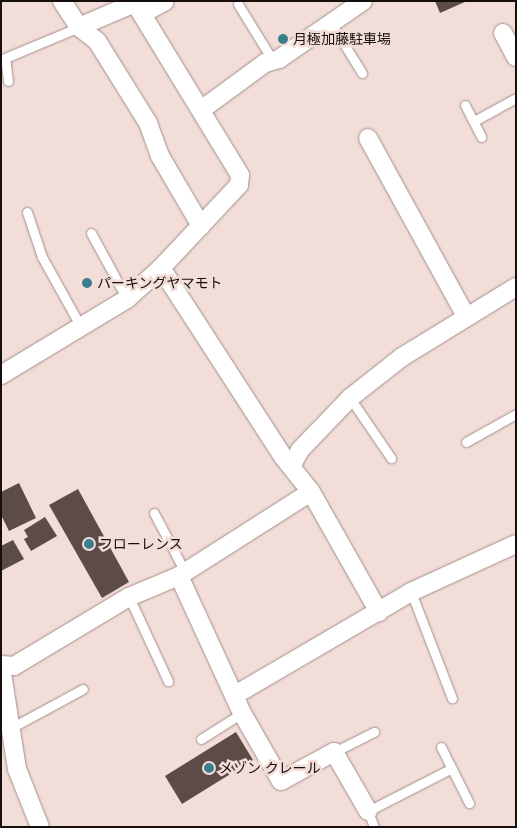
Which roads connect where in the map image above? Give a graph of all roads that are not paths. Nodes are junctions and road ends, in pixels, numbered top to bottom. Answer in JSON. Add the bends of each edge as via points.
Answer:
{"nodes":[{"id":1,"x":62,"y":1,"type":"edge"},
{"id":2,"x":165,"y":1,"type":"edge"},
{"id":3,"x":363,"y":1,"type":"edge"},
{"id":4,"x":238,"y":4,"type":"dead end"},
{"id":5,"x":142,"y":14,"type":"junction"},
{"id":6,"x":331,"y":23,"type":"junction"},
{"id":7,"x":78,"y":27,"type":"junction"},
{"id":8,"x":503,"y":33,"type":"dead end"},
{"id":9,"x":516,"y":57,"type":"edge"},
{"id":10,"x":272,"y":61,"type":"junction"},
{"id":11,"x":362,"y":73,"type":"dead end"},
{"id":12,"x":8,"y":81,"type":"dead end"},
{"id":13,"x":516,"y":98,"type":"edge"},
{"id":14,"x":465,"y":105,"type":"dead end"},
{"id":15,"x":201,"y":110,"type":"junction"},
{"id":16,"x":474,"y":122,"type":"junction"},
{"id":17,"x":481,"y":137,"type":"dead end"},
{"id":18,"x":368,"y":138,"type":"dead end"},
{"id":19,"x":27,"y":212,"type":"dead end"},
{"id":20,"x":201,"y":226,"type":"junction"},
{"id":21,"x":91,"y":233,"type":"dead end"},
{"id":22,"x":161,"y":268,"type":"junction"},
{"id":23,"x":516,"y":287,"type":"edge"},
{"id":24,"x":127,"y":299,"type":"junction"},
{"id":25,"x":466,"y":316,"type":"junction"},
{"id":26,"x":82,"y":329,"type":"junction"},
{"id":27,"x":1,"y":375,"type":"edge"},
{"id":28,"x":350,"y":398,"type":"junction"},
{"id":29,"x":516,"y":414,"type":"edge"},
{"id":30,"x":466,"y":442,"type":"dead end"},
{"id":31,"x":392,"y":458,"type":"dead end"},
{"id":32,"x":292,"y":465,"type":"junction"},
{"id":33,"x":311,"y":492,"type":"junction"},
{"id":34,"x":154,"y":513,"type":"dead end"},
{"id":35,"x":516,"y":544,"type":"edge"},
{"id":36,"x":182,"y":574,"type":"junction"},
{"id":37,"x":411,"y":592,"type":"junction"},
{"id":38,"x":129,"y":597,"type":"junction"},
{"id":39,"x":379,"y":612,"type":"junction"},
{"id":40,"x":1,"y":666,"type":"edge"},
{"id":41,"x":168,"y":681,"type":"dead end"},
{"id":42,"x":83,"y":688,"type":"dead end"},
{"id":43,"x":235,"y":695,"type":"junction"},
{"id":44,"x":452,"y":698,"type":"dead end"},
{"id":45,"x":242,"y":713,"type":"junction"},
{"id":46,"x":9,"y":729,"type":"junction"},
{"id":47,"x":374,"y":732,"type":"dead end"},
{"id":48,"x":201,"y":739,"type":"dead end"},
{"id":49,"x":441,"y":747,"type":"dead end"},
{"id":50,"x":334,"y":752,"type":"junction"},
{"id":51,"x":452,"y":768,"type":"junction"},
{"id":52,"x":469,"y":803,"type":"dead end"},
{"id":53,"x":371,"y":819,"type":"edge"},
{"id":54,"x":40,"y":827,"type":"edge"}],
"edges":[{"from":1,"to":7,"type":"street"},
{"from":2,"to":5,"type":"street"},
{"from":3,"to":6,"type":"street"},
{"from":4,"to":10,"type":"lane"},
{"from":5,"to":7,"type":"street","via":[[135,3]]},
{"from":5,"to":15,"type":"street"},
{"from":6,"to":10,"type":"street"},
{"from":6,"to":11,"type":"lane"},
{"from":7,"to":12,"type":"lane","via":[[5,58]]},
{"from":7,"to":20,"type":"street","via":[[97,41],[148,123],[160,156]]},
{"from":8,"to":9,"type":"street"},
{"from":10,"to":15,"type":"street"},
{"from":13,"to":16,"type":"lane"},
{"from":14,"to":16,"type":"lane"},
{"from":15,"to":20,"type":"street","via":[[240,175],[239,185]]},
{"from":16,"to":17,"type":"lane"},
{"from":18,"to":25,"type":"street"},
{"from":19,"to":26,"type":"lane","via":[[42,257]]},
{"from":20,"to":22,"type":"street"},
{"from":21,"to":24,"type":"lane"},
{"from":22,"to":24,"type":"street"},
{"from":22,"to":32,"type":"street","via":[[284,458]]},
{"from":23,"to":25,"type":"street"},
{"from":24,"to":26,"type":"street"},
{"from":25,"to":28,"type":"street","via":[[402,357]]},
{"from":26,"to":27,"type":"street"},
{"from":28,"to":31,"type":"lane"},
{"from":28,"to":32,"type":"street","via":[[300,450]]},
{"from":29,"to":30,"type":"lane"},
{"from":32,"to":33,"type":"street"},
{"from":33,"to":36,"type":"street"},
{"from":33,"to":39,"type":"street"},
{"from":34,"to":36,"type":"lane"},
{"from":35,"to":37,"type":"street"},
{"from":36,"to":38,"type":"street"},
{"from":36,"to":43,"type":"street"},
{"from":37,"to":39,"type":"street"},
{"from":37,"to":44,"type":"lane"},
{"from":38,"to":40,"type":"street","via":[[14,666]]},
{"from":38,"to":41,"type":"lane"},
{"from":39,"to":43,"type":"street"},
{"from":40,"to":46,"type":"street"},
{"from":42,"to":46,"type":"lane"},
{"from":43,"to":45,"type":"street"},
{"from":45,"to":48,"type":"lane"},
{"from":45,"to":50,"type":"street","via":[[281,781]]},
{"from":46,"to":54,"type":"street","via":[[17,769]]},
{"from":47,"to":50,"type":"lane"},
{"from":49,"to":51,"type":"lane"},
{"from":50,"to":53,"type":"street"},
{"from":51,"to":52,"type":"lane"},
{"from":51,"to":53,"type":"lane"}]}
